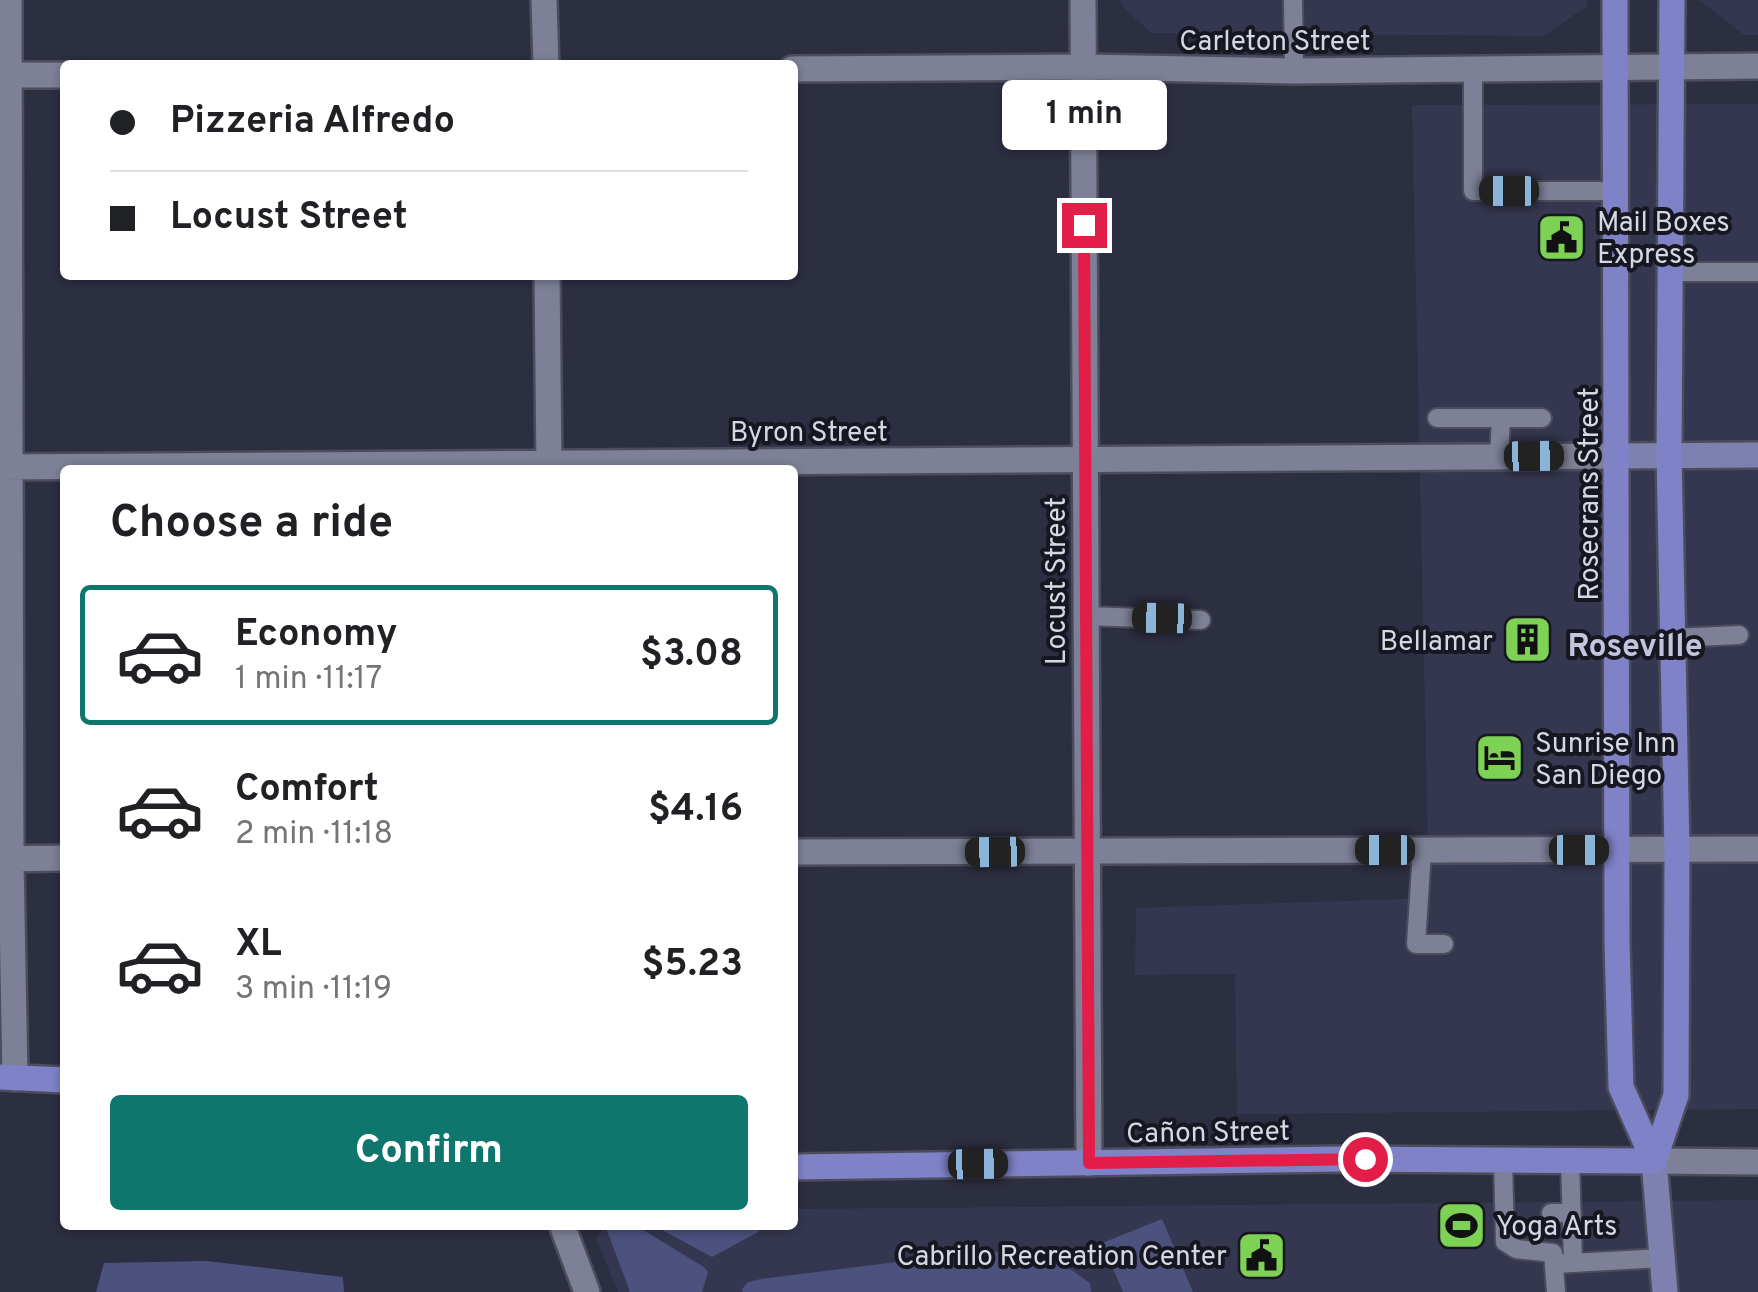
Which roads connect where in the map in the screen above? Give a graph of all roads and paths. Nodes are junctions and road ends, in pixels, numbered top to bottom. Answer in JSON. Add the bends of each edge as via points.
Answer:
{"nodes":[{"id":1,"x":9,"y":0,"type":"edge"},
{"id":2,"x":544,"y":0,"type":"edge"},
{"id":3,"x":1083,"y":0,"type":"edge"},
{"id":4,"x":1292,"y":0,"type":"edge"},
{"id":5,"x":1615,"y":0,"type":"edge"},
{"id":6,"x":1672,"y":0,"type":"edge"},
{"id":7,"x":546,"y":60,"type":"edge"},
{"id":8,"x":1672,"y":66,"type":"junction"},
{"id":9,"x":1758,"y":66,"type":"edge"},
{"id":10,"x":1083,"y":67,"type":"junction"},
{"id":11,"x":1616,"y":67,"type":"junction"},
{"id":12,"x":798,"y":68,"type":"edge"},
{"id":13,"x":1473,"y":70,"type":"junction"},
{"id":14,"x":1294,"y":71,"type":"junction"},
{"id":15,"x":60,"y":74,"type":"edge"},
{"id":16,"x":5,"y":75,"type":"edge"},
{"id":17,"x":1617,"y":192,"type":"junction"},
{"id":18,"x":1670,"y":272,"type":"junction"},
{"id":19,"x":1758,"y":272,"type":"edge"},
{"id":20,"x":547,"y":280,"type":"edge"},
{"id":21,"x":1437,"y":418,"type":"dead end"},
{"id":22,"x":1501,"y":418,"type":"junction"},
{"id":23,"x":1542,"y":418,"type":"dead end"},
{"id":24,"x":1669,"y":455,"type":"junction"},
{"id":25,"x":1758,"y":455,"type":"edge"},
{"id":26,"x":1618,"y":456,"type":"junction"},
{"id":27,"x":1499,"y":457,"type":"junction"},
{"id":28,"x":1086,"y":461,"type":"junction"},
{"id":29,"x":548,"y":465,"type":"edge"},
{"id":30,"x":656,"y":465,"type":"edge"},
{"id":31,"x":5,"y":467,"type":"edge"},
{"id":32,"x":60,"y":467,"type":"edge"},
{"id":33,"x":1085,"y":616,"type":"junction"},
{"id":34,"x":1201,"y":620,"type":"dead end"},
{"id":35,"x":1739,"y":635,"type":"dead end"},
{"id":36,"x":1673,"y":638,"type":"junction"},
{"id":37,"x":1758,"y":849,"type":"edge"},
{"id":38,"x":1086,"y":850,"type":"junction"},
{"id":39,"x":1619,"y":850,"type":"junction"},
{"id":40,"x":1677,"y":850,"type":"junction"},
{"id":41,"x":1422,"y":851,"type":"junction"},
{"id":42,"x":798,"y":852,"type":"edge"},
{"id":43,"x":60,"y":858,"type":"edge"},
{"id":44,"x":6,"y":859,"type":"edge"},
{"id":45,"x":1444,"y":944,"type":"dead end"},
{"id":46,"x":8,"y":1078,"type":"edge"},
{"id":47,"x":60,"y":1080,"type":"edge"},
{"id":48,"x":1503,"y":1160,"type":"junction"},
{"id":49,"x":1570,"y":1160,"type":"junction"},
{"id":50,"x":1654,"y":1161,"type":"junction"},
{"id":51,"x":1758,"y":1162,"type":"edge"},
{"id":52,"x":1089,"y":1163,"type":"junction"},
{"id":53,"x":798,"y":1166,"type":"edge"},
{"id":54,"x":1552,"y":1213,"type":"dead end"},
{"id":55,"x":1572,"y":1213,"type":"junction"},
{"id":56,"x":564,"y":1230,"type":"edge"},
{"id":57,"x":1572,"y":1233,"type":"junction"},
{"id":58,"x":1552,"y":1234,"type":"dead end"},
{"id":59,"x":1662,"y":1258,"type":"junction"},
{"id":60,"x":1564,"y":1263,"type":"junction"},
{"id":61,"x":587,"y":1292,"type":"edge"},
{"id":62,"x":1556,"y":1292,"type":"edge"},
{"id":63,"x":1665,"y":1292,"type":"edge"}],
"edges":[{"from":1,"to":16,"type":"street"},
{"from":2,"to":7,"type":"street"},
{"from":3,"to":10,"type":"street","name":"Locust Street"},
{"from":4,"to":14,"type":"lane"},
{"from":5,"to":11,"type":"main road","name":"Rosecrans Street"},
{"from":6,"to":8,"type":"main road","name":"Rosecrans Street"},
{"from":8,"to":9,"type":"street","name":"Carleton Street"},
{"from":8,"to":11,"type":"street","name":"Carleton Street"},
{"from":8,"to":18,"type":"main road","name":"Rosecrans Street"},
{"from":10,"to":12,"type":"street","name":"Carleton Street"},
{"from":10,"to":14,"type":"street","name":"Carleton Street"},
{"from":10,"to":28,"type":"street","name":"Locust Street"},
{"from":11,"to":13,"type":"street","name":"Carleton Street"},
{"from":11,"to":17,"type":"main road","name":"Rosecrans Street"},
{"from":13,"to":14,"type":"street","name":"Carleton Street"},
{"from":13,"to":17,"type":"lane","via":[[1473,191]]},
{"from":15,"to":16,"type":"street"},
{"from":16,"to":31,"type":"street"},
{"from":17,"to":26,"type":"main road","name":"Rosecrans Street"},
{"from":18,"to":19,"type":"lane"},
{"from":18,"to":24,"type":"main road","name":"Rosecrans Street"},
{"from":20,"to":29,"type":"street"},
{"from":21,"to":22,"type":"lane"},
{"from":22,"to":23,"type":"lane"},
{"from":22,"to":27,"type":"lane"},
{"from":24,"to":25,"type":"main road"},
{"from":24,"to":26,"type":"main road"},
{"from":24,"to":36,"type":"main road","name":"Rosecrans Street"},
{"from":26,"to":27,"type":"street","name":"Byron Street"},
{"from":26,"to":39,"type":"main road","name":"Rosecrans Street"},
{"from":27,"to":28,"type":"street","name":"Byron Street"},
{"from":28,"to":30,"type":"street","name":"Byron Street"},
{"from":28,"to":33,"type":"street","name":"Locust Street"},
{"from":31,"to":32,"type":"street","name":"Byron Street"},
{"from":31,"to":44,"type":"street"},
{"from":33,"to":34,"type":"lane"},
{"from":33,"to":38,"type":"street","name":"Locust Street"},
{"from":35,"to":36,"type":"lane"},
{"from":36,"to":40,"type":"main road","name":"Rosecrans Street"},
{"from":37,"to":40,"type":"street"},
{"from":38,"to":41,"type":"street"},
{"from":38,"to":42,"type":"street"},
{"from":38,"to":52,"type":"street","name":"Locust Street"},
{"from":39,"to":40,"type":"street"},
{"from":39,"to":41,"type":"street"},
{"from":39,"to":50,"type":"main road","name":"Rosecrans Street","via":[[1621,1087]]},
{"from":40,"to":50,"type":"main road","name":"Rosecrans Street","via":[[1676,1095]]},
{"from":41,"to":45,"type":"lane","via":[[1416,944]]},
{"from":43,"to":44,"type":"street"},
{"from":44,"to":46,"type":"street"},
{"from":46,"to":47,"type":"main road"},
{"from":48,"to":49,"type":"main road","name":"Cañon Street"},
{"from":48,"to":52,"type":"main road","name":"Cañon Street"},
{"from":48,"to":60,"type":"lane","via":[[1512,1248],[1551,1251]]},
{"from":49,"to":50,"type":"main road"},
{"from":49,"to":55,"type":"lane"},
{"from":50,"to":51,"type":"street"},
{"from":50,"to":59,"type":"main road","name":"Rosecrans Street"},
{"from":52,"to":53,"type":"main road","name":"Cañon Street"},
{"from":54,"to":55,"type":"lane"},
{"from":55,"to":57,"type":"lane"},
{"from":56,"to":61,"type":"street"},
{"from":57,"to":58,"type":"lane"},
{"from":57,"to":60,"type":"lane"},
{"from":59,"to":60,"type":"lane"},
{"from":59,"to":63,"type":"main road","name":"Rosecrans Street"},
{"from":60,"to":62,"type":"lane"}]}
